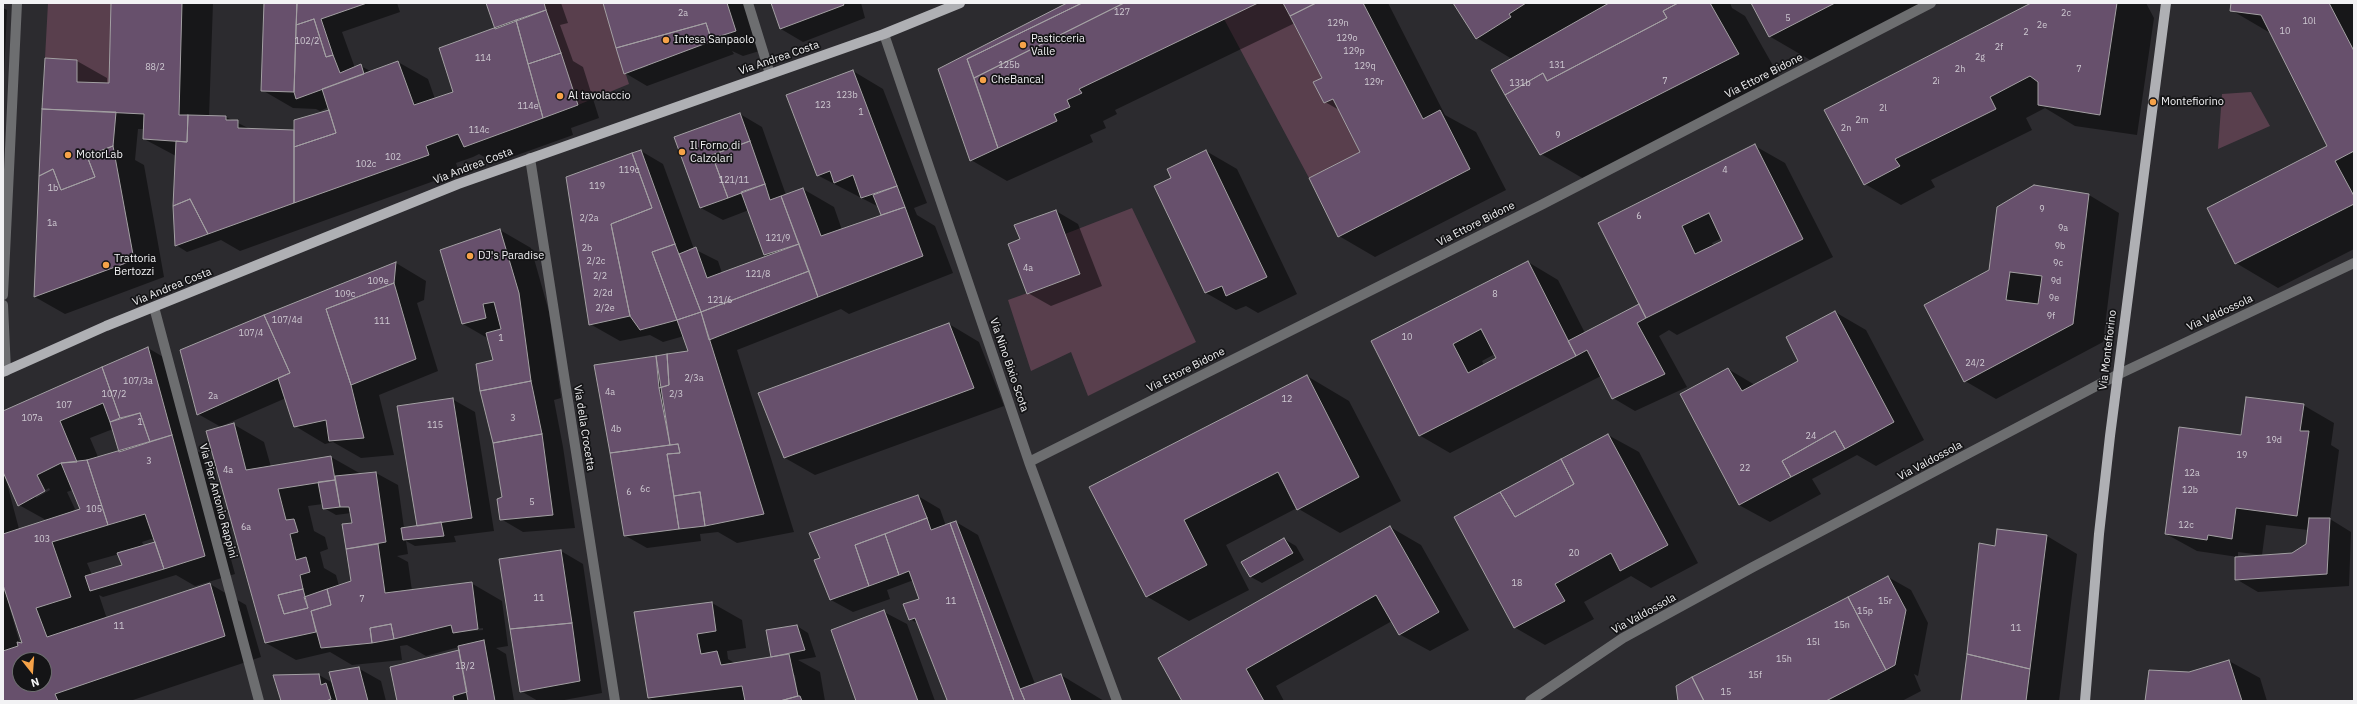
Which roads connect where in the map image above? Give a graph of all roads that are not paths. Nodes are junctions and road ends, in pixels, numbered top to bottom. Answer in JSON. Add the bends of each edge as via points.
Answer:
{"nodes":[{"id":1,"x":17,"y":3,"type":"edge"},
{"id":2,"x":748,"y":3,"type":"edge"},
{"id":3,"x":960,"y":3,"type":"edge"},
{"id":4,"x":1931,"y":3,"type":"edge"},
{"id":5,"x":2166,"y":3,"type":"edge"},
{"id":6,"x":884,"y":34,"type":"junction"},
{"id":7,"x":770,"y":74,"type":"junction"},
{"id":8,"x":530,"y":158,"type":"junction"},
{"id":9,"x":2354,"y":263,"type":"edge"},
{"id":10,"x":3,"y":295,"type":"edge"},
{"id":11,"x":3,"y":305,"type":"edge"},
{"id":12,"x":154,"y":307,"type":"junction"},
{"id":13,"x":5,"y":371,"type":"edge"},
{"id":14,"x":2117,"y":375,"type":"junction"},
{"id":15,"x":1029,"y":462,"type":"junction"},
{"id":16,"x":259,"y":701,"type":"edge"},
{"id":17,"x":615,"y":701,"type":"edge"},
{"id":18,"x":1117,"y":701,"type":"edge"},
{"id":19,"x":1530,"y":701,"type":"edge"},
{"id":20,"x":2085,"y":701,"type":"edge"}],
"edges":[{"from":1,"to":10,"type":"street"},
{"from":2,"to":7,"type":"street"},
{"from":3,"to":6,"type":"main road","name":"Via Andrea Costa"},
{"from":4,"to":15,"type":"street","name":"Via Ettore Bidone","via":[[1543,204]]},
{"from":5,"to":14,"type":"main road","name":"Via Montefiorino"},
{"from":6,"to":7,"type":"main road","name":"Via Andrea Costa"},
{"from":6,"to":15,"type":"street","name":"Via Nino Bixio Scota"},
{"from":7,"to":8,"type":"main road","name":"Via Andrea Costa"},
{"from":8,"to":12,"type":"main road","name":"Via Andrea Costa"},
{"from":8,"to":17,"type":"street","name":"Via della Crocetta"},
{"from":9,"to":14,"type":"street","name":"Via Valdossola"},
{"from":11,"to":13,"type":"street"},
{"from":12,"to":13,"type":"main road","name":"Via Andrea Costa"},
{"from":12,"to":16,"type":"street","name":"Via Pier Antonio Rappini"},
{"from":14,"to":19,"type":"street","name":"Via Valdossola","via":[[1623,638]]},
{"from":14,"to":20,"type":"main road","name":"Via Montefiorino","via":[[2099,534]]},
{"from":15,"to":18,"type":"street","name":"Via Nino Bixio Scota"}]}
